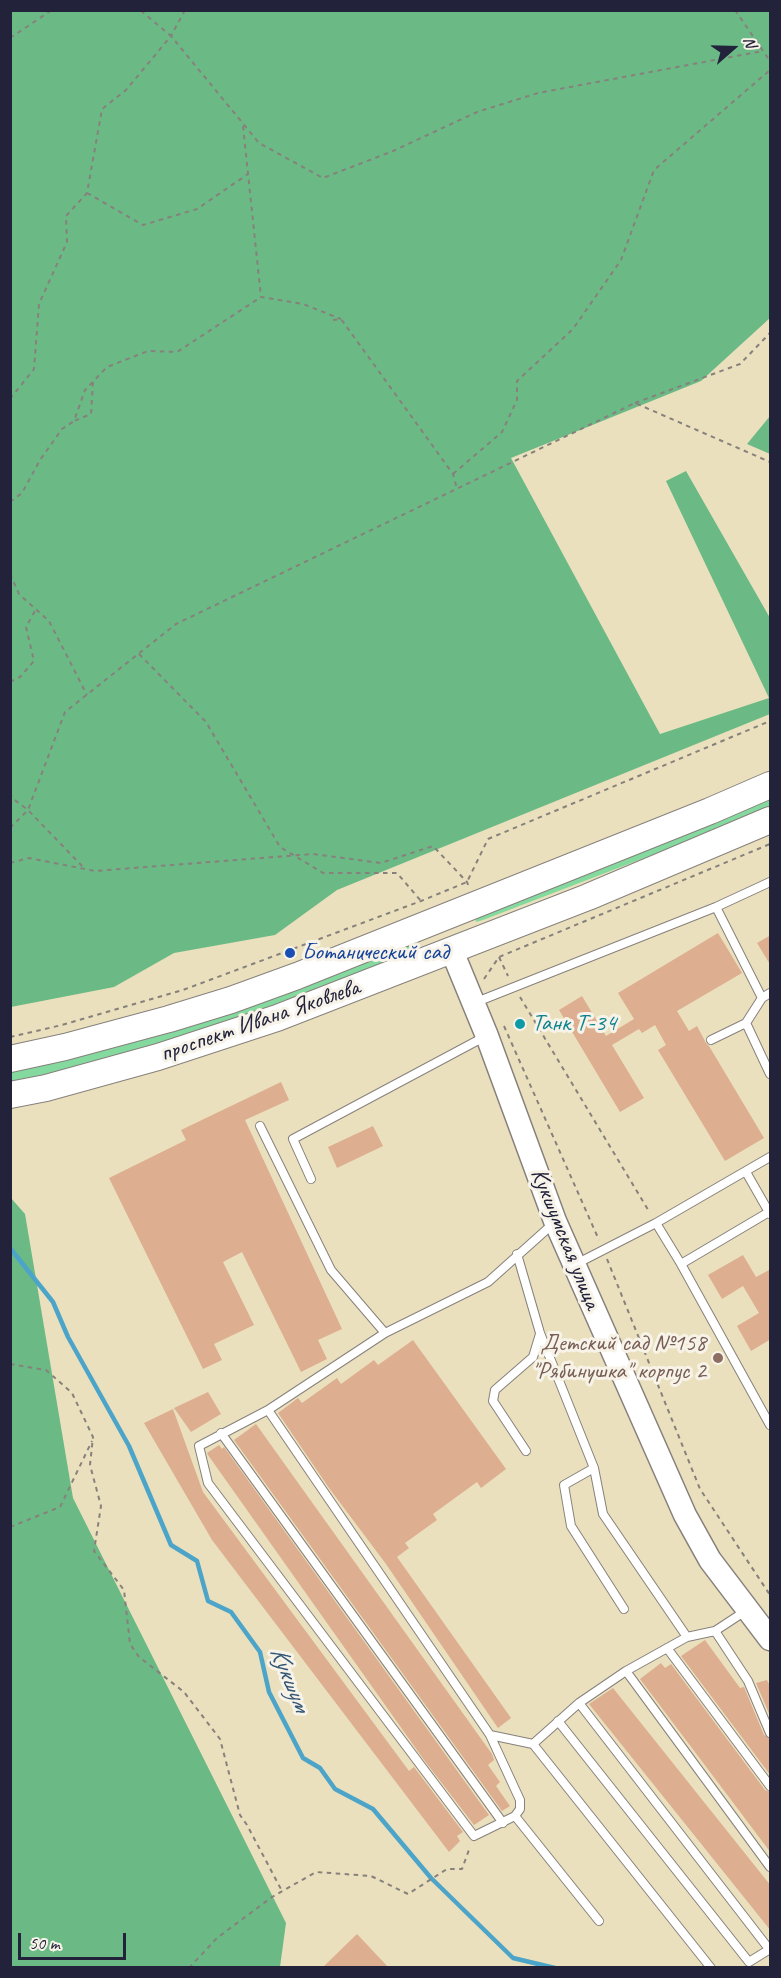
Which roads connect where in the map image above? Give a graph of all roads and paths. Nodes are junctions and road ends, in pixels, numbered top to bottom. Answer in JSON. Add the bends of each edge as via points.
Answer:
{"nodes":[{"id":1,"x":52,"y":10,"type":"edge"},
{"id":2,"x":140,"y":10,"type":"edge"},
{"id":3,"x":185,"y":10,"type":"edge"},
{"id":4,"x":735,"y":10,"type":"edge"},
{"id":5,"x":171,"y":36,"type":"junction"},
{"id":6,"x":10,"y":38,"type":"edge"},
{"id":7,"x":763,"y":51,"type":"junction"},
{"id":8,"x":771,"y":61,"type":"edge"},
{"id":9,"x":771,"y":70,"type":"edge"},
{"id":10,"x":243,"y":124,"type":"junction"},
{"id":11,"x":248,"y":174,"type":"junction"},
{"id":12,"x":87,"y":193,"type":"junction"},
{"id":13,"x":261,"y":297,"type":"junction"},
{"id":14,"x":341,"y":319,"type":"junction"},
{"id":15,"x":333,"y":320,"type":"dead end"},
{"id":16,"x":771,"y":333,"type":"edge"},
{"id":17,"x":93,"y":382,"type":"junction"},
{"id":18,"x":10,"y":399,"type":"edge"},
{"id":19,"x":635,"y":403,"type":"junction"},
{"id":20,"x":74,"y":421,"type":"junction"},
{"id":21,"x":771,"y":462,"type":"edge"},
{"id":22,"x":453,"y":474,"type":"junction"},
{"id":23,"x":457,"y":489,"type":"junction"},
{"id":24,"x":10,"y":502,"type":"edge"},
{"id":25,"x":10,"y":574,"type":"edge"},
{"id":26,"x":36,"y":609,"type":"junction"},
{"id":27,"x":139,"y":654,"type":"junction"},
{"id":28,"x":10,"y":682,"type":"edge"},
{"id":29,"x":87,"y":695,"type":"junction"},
{"id":30,"x":771,"y":721,"type":"edge"},
{"id":31,"x":771,"y":785,"type":"edge"},
{"id":32,"x":10,"y":793,"type":"edge"},
{"id":33,"x":28,"y":810,"type":"junction"},
{"id":34,"x":771,"y":820,"type":"edge"},
{"id":35,"x":10,"y":828,"type":"edge"},
{"id":36,"x":771,"y":844,"type":"edge"},
{"id":37,"x":10,"y":863,"type":"edge"},
{"id":38,"x":85,"y":869,"type":"junction"},
{"id":39,"x":467,"y":882,"type":"junction"},
{"id":40,"x":771,"y":882,"type":"edge"},
{"id":41,"x":421,"y":901,"type":"junction"},
{"id":42,"x":716,"y":907,"type":"junction"},
{"id":43,"x":439,"y":919,"type":"junction"},
{"id":44,"x":452,"y":951,"type":"junction"},
{"id":45,"x":499,"y":957,"type":"junction"},
{"id":46,"x":514,"y":986,"type":"junction"},
{"id":47,"x":771,"y":993,"type":"edge"},
{"id":48,"x":762,"y":998,"type":"junction"},
{"id":49,"x":482,"y":999,"type":"junction"},
{"id":50,"x":746,"y":1023,"type":"junction"},
{"id":51,"x":10,"y":1036,"type":"edge"},
{"id":52,"x":487,"y":1036,"type":"junction"},
{"id":53,"x":711,"y":1040,"type":"dead end"},
{"id":54,"x":10,"y":1059,"type":"edge"},
{"id":55,"x":771,"y":1074,"type":"edge"},
{"id":56,"x":10,"y":1095,"type":"edge"},
{"id":57,"x":260,"y":1126,"type":"dead end"},
{"id":58,"x":771,"y":1156,"type":"edge"},
{"id":59,"x":746,"y":1172,"type":"junction"},
{"id":60,"x":310,"y":1179,"type":"dead end"},
{"id":61,"x":770,"y":1213,"type":"edge"},
{"id":62,"x":555,"y":1221,"type":"junction"},
{"id":63,"x":656,"y":1223,"type":"junction"},
{"id":64,"x":603,"y":1251,"type":"junction"},
{"id":65,"x":517,"y":1254,"type":"junction"},
{"id":66,"x":681,"y":1264,"type":"junction"},
{"id":67,"x":574,"y":1265,"type":"junction"},
{"id":68,"x":385,"y":1333,"type":"junction"},
{"id":69,"x":540,"y":1333,"type":"junction"},
{"id":70,"x":10,"y":1364,"type":"edge"},
{"id":71,"x":268,"y":1410,"type":"junction"},
{"id":72,"x":771,"y":1425,"type":"edge"},
{"id":73,"x":221,"y":1433,"type":"junction"},
{"id":74,"x":93,"y":1437,"type":"junction"},
{"id":75,"x":526,"y":1451,"type":"dead end"},
{"id":76,"x":594,"y":1468,"type":"junction"},
{"id":77,"x":10,"y":1527,"type":"edge"},
{"id":78,"x":771,"y":1595,"type":"edge"},
{"id":79,"x":624,"y":1609,"type":"dead end"},
{"id":80,"x":762,"y":1625,"type":"edge"},
{"id":81,"x":715,"y":1631,"type":"junction"},
{"id":82,"x":687,"y":1637,"type":"junction"},
{"id":83,"x":668,"y":1648,"type":"junction"},
{"id":84,"x":626,"y":1671,"type":"junction"},
{"id":85,"x":579,"y":1703,"type":"junction"},
{"id":86,"x":558,"y":1721,"type":"junction"},
{"id":87,"x":771,"y":1733,"type":"edge"},
{"id":88,"x":490,"y":1735,"type":"junction"},
{"id":89,"x":533,"y":1744,"type":"junction"},
{"id":90,"x":771,"y":1786,"type":"edge"},
{"id":91,"x":515,"y":1816,"type":"junction"},
{"id":92,"x":502,"y":1823,"type":"junction"},
{"id":93,"x":474,"y":1836,"type":"junction"},
{"id":94,"x":771,"y":1867,"type":"edge"},
{"id":95,"x":282,"y":1891,"type":"junction"},
{"id":96,"x":599,"y":1921,"type":"dead end"},
{"id":97,"x":770,"y":1949,"type":"edge"},
{"id":98,"x":189,"y":1968,"type":"edge"},
{"id":99,"x":711,"y":1968,"type":"edge"}],
"edges":[{"from":1,"to":6,"type":"path"},
{"from":2,"to":5,"type":"path"},
{"from":3,"to":5,"type":"path"},
{"from":4,"to":7,"type":"path"},
{"from":5,"to":10,"type":"path"},
{"from":5,"to":12,"type":"path","via":[[126,90],[102,109]]},
{"from":7,"to":8,"type":"path"},
{"from":7,"to":10,"type":"path","via":[[538,93],[477,112],[323,178],[259,143]]},
{"from":9,"to":22,"type":"path","via":[[654,170],[621,260],[573,329],[517,381],[517,400],[502,432]]},
{"from":10,"to":11,"type":"path"},
{"from":11,"to":12,"type":"path","via":[[197,209],[143,225]]},
{"from":11,"to":13,"type":"path"},
{"from":12,"to":18,"type":"path","via":[[66,216],[67,242],[39,304],[34,369]]},
{"from":13,"to":14,"type":"path","via":[[303,304]]},
{"from":13,"to":17,"type":"path","via":[[177,352],[148,351],[107,367]]},
{"from":14,"to":15,"type":"path"},
{"from":14,"to":22,"type":"path"},
{"from":16,"to":19,"type":"path","via":[[740,364]]},
{"from":17,"to":20,"type":"path","via":[[85,390]]},
{"from":17,"to":20,"type":"path","via":[[91,414]]},
{"from":19,"to":21,"type":"path"},
{"from":19,"to":23,"type":"path"},
{"from":20,"to":24,"type":"path","via":[[62,429],[22,493]]},
{"from":22,"to":23,"type":"path"},
{"from":23,"to":27,"type":"path","via":[[177,624]]},
{"from":25,"to":26,"type":"path","via":[[19,594]]},
{"from":26,"to":28,"type":"path","via":[[26,627],[34,661],[21,677]]},
{"from":26,"to":29,"type":"path","via":[[49,621]]},
{"from":27,"to":29,"type":"path"},
{"from":27,"to":41,"type":"path","via":[[206,722],[280,847],[323,873],[397,873]]},
{"from":29,"to":33,"type":"path","via":[[65,712]]},
{"from":30,"to":39,"type":"path","via":[[488,839]]},
{"from":31,"to":43,"type":"main road","name":"проспект Ивана Яковлева"},
{"from":32,"to":33,"type":"path"},
{"from":33,"to":35,"type":"path"},
{"from":33,"to":38,"type":"path"},
{"from":34,"to":44,"type":"main road","name":"проспект Ивана Яковлева"},
{"from":36,"to":45,"type":"path"},
{"from":37,"to":38,"type":"path","via":[[29,858]]},
{"from":38,"to":39,"type":"path","via":[[313,854],[381,863],[433,846]]},
{"from":39,"to":41,"type":"path"},
{"from":40,"to":42,"type":"lane"},
{"from":41,"to":51,"type":"path","via":[[183,990]]},
{"from":42,"to":46,"type":"lane"},
{"from":42,"to":48,"type":"lane"},
{"from":43,"to":44,"type":"main road","name":"Кукшумская улица"},
{"from":43,"to":54,"type":"main road","name":"проспект Ивана Яковлева","via":[[231,1000]]},
{"from":44,"to":49,"type":"street","name":"Кукшумская улица"},
{"from":44,"to":56,"type":"main road","name":"проспект Ивана Яковлева","via":[[277,1018],[158,1057]]},
{"from":45,"to":46,"type":"path"},
{"from":45,"to":49,"type":"path","via":[[483,980]]},
{"from":46,"to":49,"type":"lane"},
{"from":46,"to":63,"type":"path"},
{"from":47,"to":48,"type":"lane"},
{"from":48,"to":50,"type":"lane"},
{"from":49,"to":52,"type":"street","name":"Кукшумская улица"},
{"from":49,"to":64,"type":"path"},
{"from":50,"to":53,"type":"lane"},
{"from":50,"to":55,"type":"lane"},
{"from":52,"to":60,"type":"lane","via":[[293,1139]]},
{"from":52,"to":62,"type":"street","name":"Кукшумская улица"},
{"from":57,"to":68,"type":"lane","via":[[331,1270]]},
{"from":58,"to":59,"type":"lane"},
{"from":59,"to":61,"type":"lane"},
{"from":59,"to":63,"type":"lane"},
{"from":61,"to":66,"type":"lane"},
{"from":62,"to":65,"type":"lane"},
{"from":62,"to":67,"type":"street","name":"Кукшумская улица"},
{"from":63,"to":64,"type":"lane"},
{"from":63,"to":66,"type":"lane"},
{"from":64,"to":67,"type":"lane"},
{"from":64,"to":78,"type":"path","via":[[700,1489]]},
{"from":65,"to":68,"type":"lane","via":[[488,1282]]},
{"from":65,"to":69,"type":"lane"},
{"from":66,"to":72,"type":"lane"},
{"from":67,"to":80,"type":"street","name":"Кукшумская улица","via":[[685,1515],[710,1560]]},
{"from":68,"to":71,"type":"lane"},
{"from":69,"to":75,"type":"lane","via":[[532,1357],[495,1390],[493,1401]]},
{"from":69,"to":76,"type":"lane"},
{"from":70,"to":74,"type":"path","via":[[46,1370],[72,1394]]},
{"from":71,"to":73,"type":"lane"},
{"from":71,"to":88,"type":"lane"},
{"from":73,"to":92,"type":"lane"},
{"from":73,"to":93,"type":"lane","via":[[199,1446],[208,1483]]},
{"from":74,"to":77,"type":"path","via":[[60,1507]]},
{"from":74,"to":95,"type":"path","via":[[90,1465],[101,1506],[94,1551],[124,1590],[130,1644],[139,1657],[184,1692],[220,1739],[240,1815]]},
{"from":76,"to":79,"type":"lane","via":[[564,1485],[571,1526]]},
{"from":76,"to":82,"type":"lane","via":[[603,1514]]},
{"from":80,"to":81,"type":"lane"},
{"from":81,"to":82,"type":"lane"},
{"from":81,"to":87,"type":"lane","via":[[748,1682]]},
{"from":82,"to":83,"type":"lane"},
{"from":83,"to":84,"type":"lane"},
{"from":83,"to":90,"type":"lane"},
{"from":84,"to":85,"type":"lane"},
{"from":84,"to":94,"type":"lane"},
{"from":85,"to":86,"type":"lane"},
{"from":85,"to":97,"type":"lane"},
{"from":86,"to":89,"type":"lane"},
{"from":86,"to":97,"type":"lane","via":[[749,1962]]},
{"from":88,"to":89,"type":"lane"},
{"from":88,"to":91,"type":"lane","via":[[520,1800]]},
{"from":89,"to":99,"type":"lane"},
{"from":91,"to":92,"type":"lane"},
{"from":91,"to":96,"type":"lane"},
{"from":92,"to":93,"type":"lane"},
{"from":93,"to":95,"type":"path","via":[[462,1869],[447,1869],[408,1894],[371,1876],[316,1872]]},
{"from":95,"to":98,"type":"path","via":[[217,1938]]}]}
